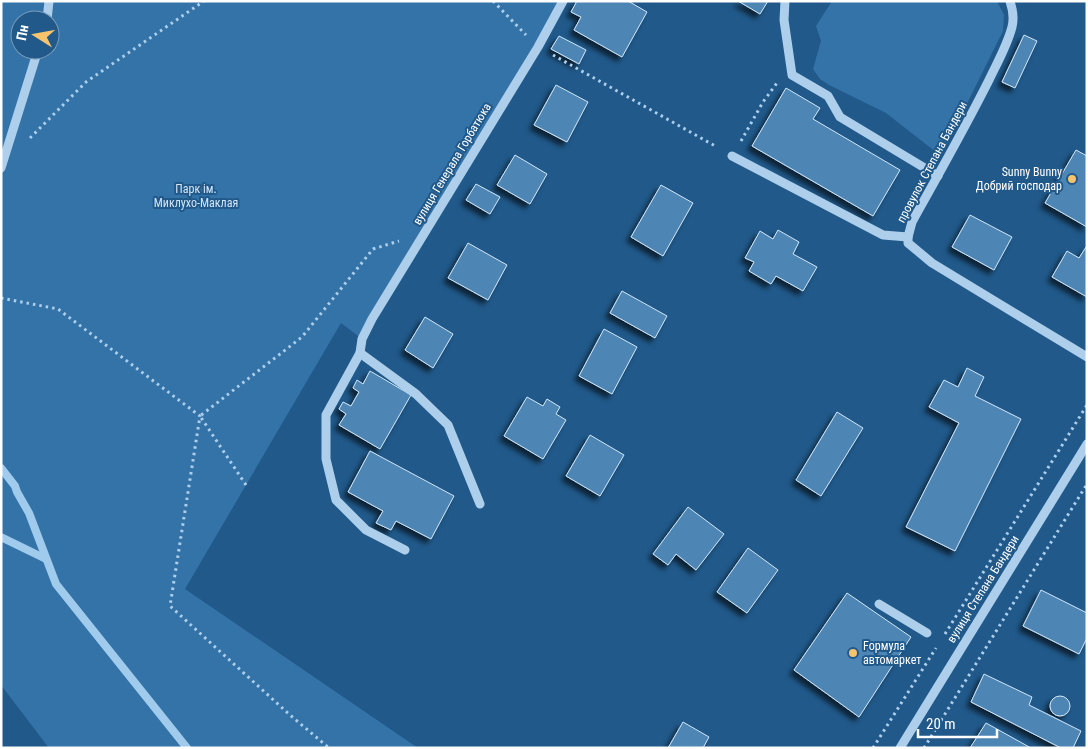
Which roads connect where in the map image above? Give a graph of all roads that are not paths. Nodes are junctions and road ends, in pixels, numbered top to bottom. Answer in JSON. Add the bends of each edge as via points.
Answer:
{"nodes":[{"id":1,"x":563,"y":1,"type":"edge"},
{"id":2,"x":785,"y":1,"type":"edge"},
{"id":3,"x":1010,"y":1,"type":"edge"},
{"id":4,"x":35,"y":60,"type":"edge"},
{"id":5,"x":732,"y":156,"type":"road end"},
{"id":6,"x":1,"y":168,"type":"edge"},
{"id":7,"x":938,"y":176,"type":"junction"},
{"id":8,"x":908,"y":237,"type":"junction"},
{"id":9,"x":360,"y":353,"type":"junction"},
{"id":10,"x":1087,"y":357,"type":"edge"},
{"id":11,"x":1087,"y":444,"type":"edge"},
{"id":12,"x":480,"y":504,"type":"dead end"},
{"id":13,"x":405,"y":550,"type":"dead end"},
{"id":14,"x":879,"y":604,"type":"dead end"},
{"id":15,"x":927,"y":633,"type":"dead end"},
{"id":16,"x":900,"y":748,"type":"edge"}],
"edges":[{"from":1,"to":9,"type":"street","name":"вулиця Генерала Горбатюка","via":[[372,320],[362,339]]},
{"from":2,"to":7,"type":"street","via":[[784,20],[792,75],[828,96],[840,117]]},
{"from":3,"to":7,"type":"street","name":"провулок Степана Бандери","via":[[1013,17],[1006,43]]},
{"from":4,"to":6,"type":"street"},
{"from":5,"to":8,"type":"street","name":"провулок Степана Бандери","via":[[883,235]]},
{"from":7,"to":8,"type":"street","name":"провулок Степана Бандери","via":[[912,222]]},
{"from":8,"to":10,"type":"street","via":[[908,243],[932,262]]},
{"from":9,"to":12,"type":"street","via":[[416,394],[448,425]]},
{"from":9,"to":13,"type":"street","via":[[326,414],[326,459],[336,500],[366,530]]},
{"from":11,"to":16,"type":"street","name":"вулиця Степана Бандери"},
{"from":14,"to":15,"type":"street"}]}
